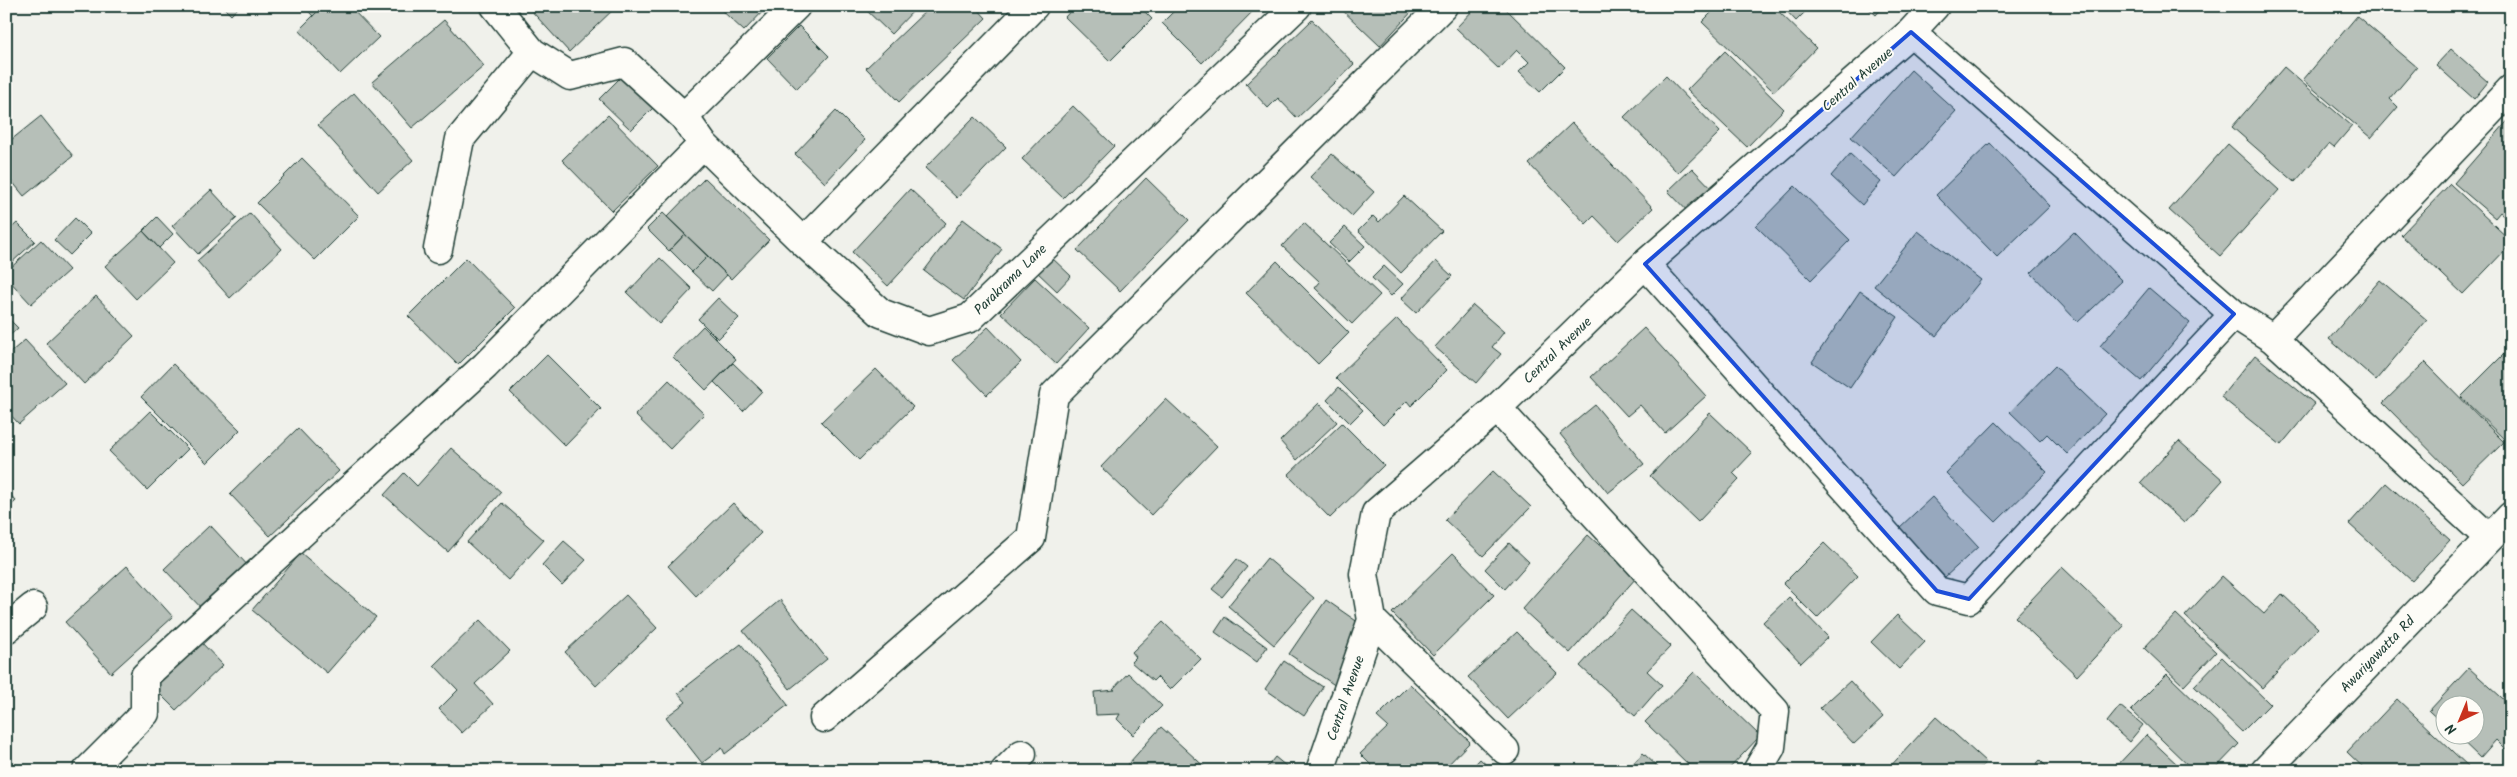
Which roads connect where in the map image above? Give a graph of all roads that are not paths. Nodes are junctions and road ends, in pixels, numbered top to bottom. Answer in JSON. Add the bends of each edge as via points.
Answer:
{"nodes":[{"id":1,"x":495,"y":6,"type":"edge"},
{"id":2,"x":796,"y":6,"type":"edge"},
{"id":3,"x":1034,"y":6,"type":"edge"},
{"id":4,"x":1297,"y":6,"type":"edge"},
{"id":5,"x":1442,"y":6,"type":"edge"},
{"id":6,"x":1935,"y":6,"type":"edge"},
{"id":7,"x":1911,"y":32,"type":"junction"},
{"id":8,"x":532,"y":52,"type":"junction"},
{"id":9,"x":2511,"y":89,"type":"edge"},
{"id":10,"x":684,"y":118,"type":"junction"},
{"id":11,"x":703,"y":144,"type":"junction"},
{"id":12,"x":803,"y":242,"type":"junction"},
{"id":13,"x":438,"y":249,"type":"dead end"},
{"id":14,"x":1645,"y":264,"type":"junction"},
{"id":15,"x":2234,"y":314,"type":"junction"},
{"id":16,"x":2273,"y":340,"type":"junction"},
{"id":17,"x":1497,"y":408,"type":"junction"},
{"id":18,"x":2511,"y":516,"type":"edge"},
{"id":19,"x":2489,"y":538,"type":"junction"},
{"id":20,"x":33,"y":607,"type":"dead end"},
{"id":21,"x":1372,"y":620,"type":"junction"},
{"id":22,"x":6,"y":629,"type":"edge"},
{"id":23,"x":824,"y":718,"type":"dead end"},
{"id":24,"x":1505,"y":750,"type":"dead end"},
{"id":25,"x":88,"y":771,"type":"edge"},
{"id":26,"x":1320,"y":771,"type":"edge"},
{"id":27,"x":1757,"y":771,"type":"edge"},
{"id":28,"x":2265,"y":771,"type":"edge"}],
"edges":[{"from":1,"to":8,"type":"street"},
{"from":2,"to":10,"type":"street"},
{"from":3,"to":12,"type":"street"},
{"from":4,"to":12,"type":"street","name":"Parakrama Lane","via":[[970,318],[929,331],[881,313]]},
{"from":5,"to":23,"type":"street","via":[[1054,395],[1031,538]]},
{"from":6,"to":7,"type":"street","name":"Central Avenue"},
{"from":7,"to":14,"type":"street","name":"Central Avenue"},
{"from":7,"to":15,"type":"street"},
{"from":8,"to":10,"type":"street","name":"Parakrama Lane","via":[[570,76],[624,62]]},
{"from":8,"to":13,"type":"street","via":[[460,139]]},
{"from":9,"to":16,"type":"street"},
{"from":10,"to":11,"type":"street","name":"Parakrama Lane"},
{"from":11,"to":12,"type":"street","name":"Parakrama Lane"},
{"from":11,"to":25,"type":"street","via":[[485,366],[145,676],[145,713]]},
{"from":14,"to":15,"type":"street","via":[[1937,591],[1970,599]]},
{"from":14,"to":17,"type":"street","name":"Central Avenue"},
{"from":15,"to":16,"type":"street"},
{"from":16,"to":19,"type":"street"},
{"from":17,"to":21,"type":"street","name":"Central Avenue","via":[[1376,513],[1364,574]]},
{"from":17,"to":27,"type":"street","via":[[1775,711],[1771,747]]},
{"from":18,"to":19,"type":"street","name":"Awariyawatta Rd"},
{"from":19,"to":28,"type":"street","name":"Awariyawatta Rd"},
{"from":20,"to":22,"type":"street"},
{"from":21,"to":24,"type":"street"},
{"from":21,"to":26,"type":"street","name":"Central Avenue"}]}
